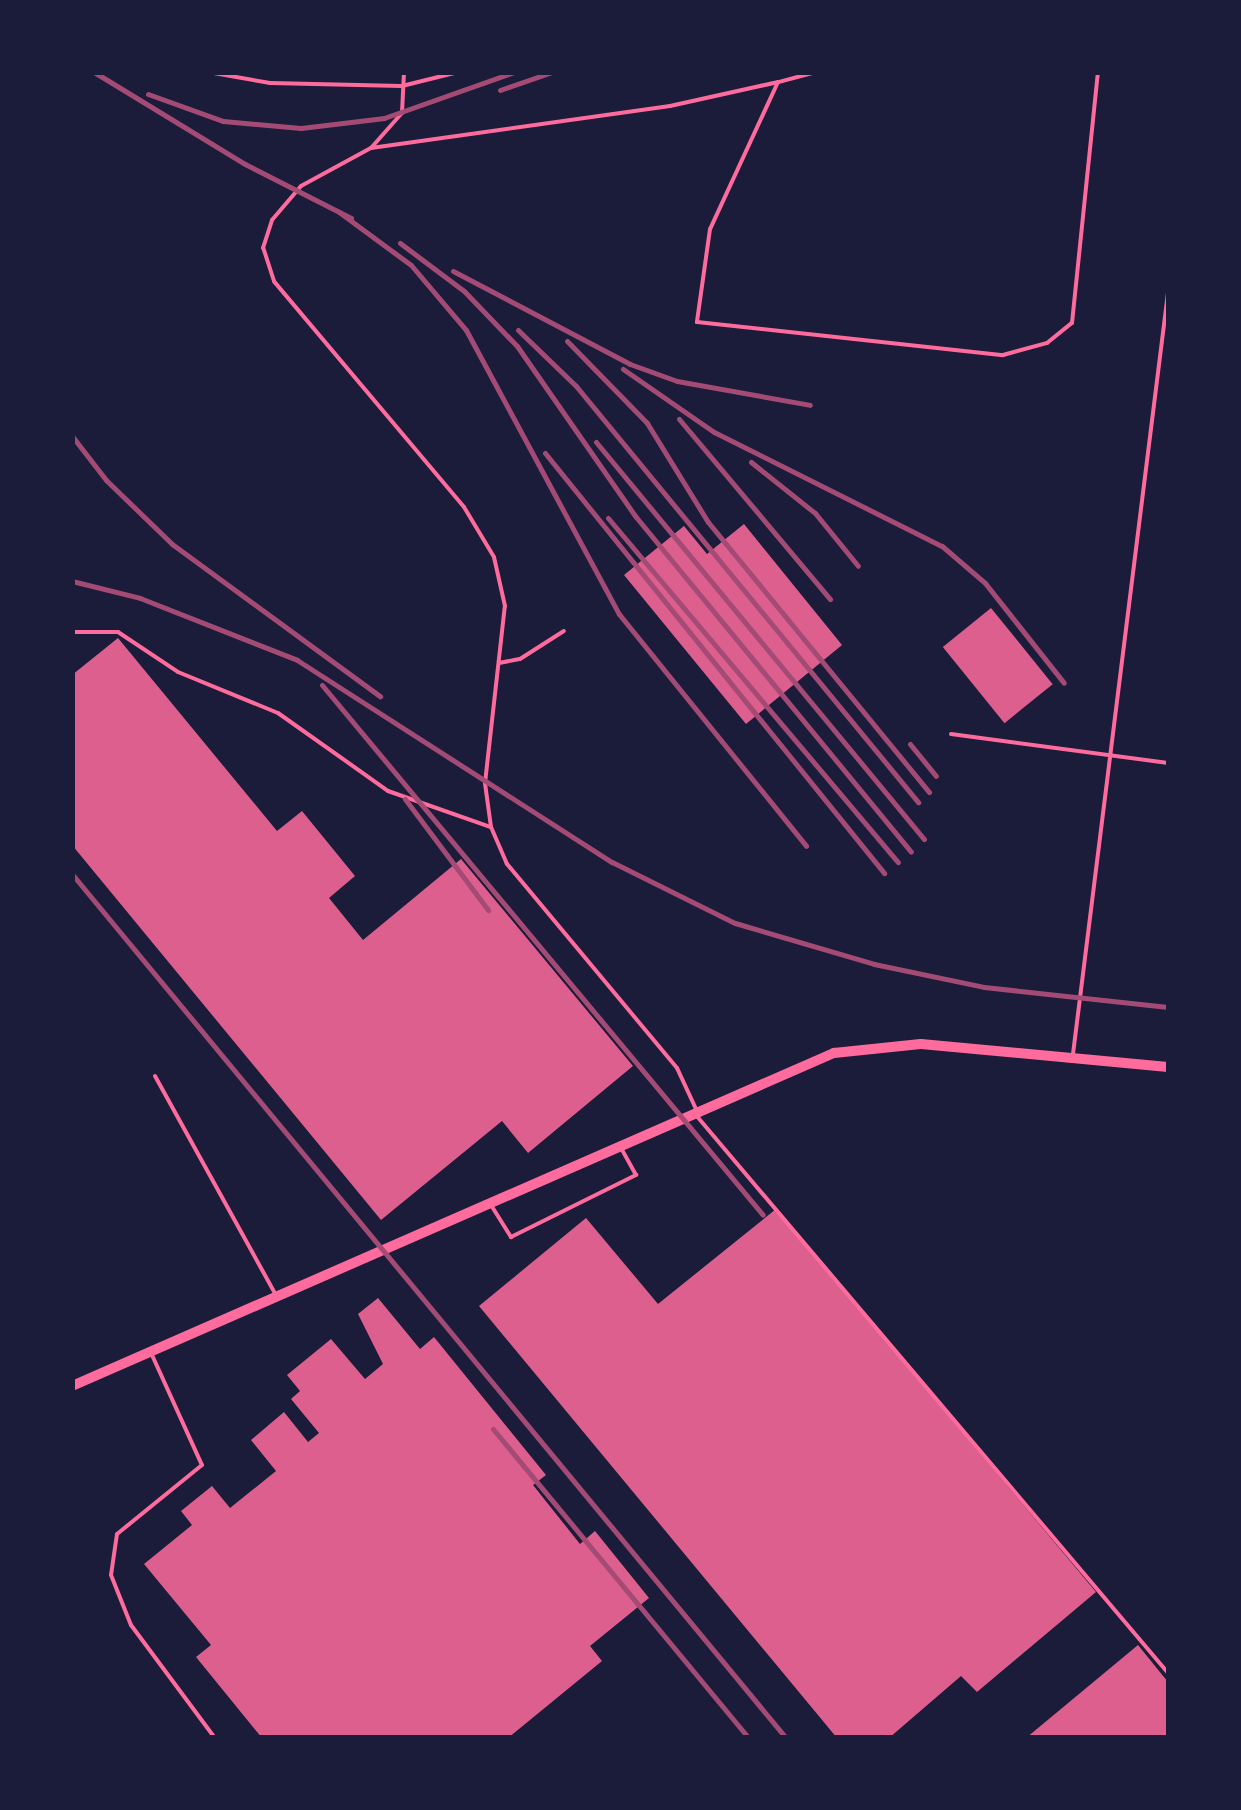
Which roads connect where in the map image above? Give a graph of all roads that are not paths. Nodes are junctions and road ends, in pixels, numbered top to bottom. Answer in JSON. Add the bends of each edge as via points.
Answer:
{"nodes":[{"id":1,"x":208,"y":72,"type":"edge"},
{"id":2,"x":404,"y":72,"type":"edge"},
{"id":3,"x":458,"y":72,"type":"edge"},
{"id":4,"x":816,"y":72,"type":"edge"},
{"id":5,"x":1098,"y":72,"type":"edge"},
{"id":6,"x":778,"y":82,"type":"junction"},
{"id":7,"x":402,"y":86,"type":"junction"},
{"id":8,"x":371,"y":148,"type":"junction"},
{"id":9,"x":1168,"y":292,"type":"edge"},
{"id":10,"x":564,"y":630,"type":"dead end"},
{"id":11,"x":72,"y":632,"type":"edge"},
{"id":12,"x":499,"y":663,"type":"junction"},
{"id":13,"x":951,"y":734,"type":"dead end"},
{"id":14,"x":1111,"y":753,"type":"junction"},
{"id":15,"x":1168,"y":763,"type":"edge"},
{"id":16,"x":490,"y":828,"type":"junction"},
{"id":17,"x":1073,"y":1054,"type":"junction"},
{"id":18,"x":1168,"y":1066,"type":"edge"},
{"id":19,"x":155,"y":1076,"type":"dead end"},
{"id":20,"x":694,"y":1110,"type":"junction"},
{"id":21,"x":618,"y":1143,"type":"junction"},
{"id":22,"x":488,"y":1201,"type":"junction"},
{"id":23,"x":276,"y":1295,"type":"junction"},
{"id":24,"x":151,"y":1351,"type":"junction"},
{"id":25,"x":72,"y":1386,"type":"edge"},
{"id":26,"x":1168,"y":1673,"type":"edge"},
{"id":27,"x":214,"y":1738,"type":"edge"}],
"edges":[{"from":1,"to":7,"type":"lane","via":[[270,83]]},
{"from":2,"to":7,"type":"lane"},
{"from":3,"to":7,"type":"lane"},
{"from":4,"to":6,"type":"lane"},
{"from":5,"to":6,"type":"lane","via":[[1072,323],[1048,344],[1004,355],[697,322],[710,229]]},
{"from":6,"to":8,"type":"lane","via":[[670,106]]},
{"from":7,"to":8,"type":"lane","via":[[402,113]]},
{"from":8,"to":12,"type":"lane","via":[[297,190],[272,220],[265,261],[274,281],[482,534],[503,584]]},
{"from":9,"to":14,"type":"lane"},
{"from":10,"to":12,"type":"lane","via":[[520,658]]},
{"from":11,"to":16,"type":"lane","via":[[118,632],[178,672],[278,712],[388,790]]},
{"from":12,"to":16,"type":"lane","via":[[485,783]]},
{"from":13,"to":14,"type":"lane"},
{"from":14,"to":15,"type":"lane"},
{"from":14,"to":17,"type":"lane"},
{"from":16,"to":20,"type":"lane","via":[[507,864],[557,928],[678,1068]]},
{"from":17,"to":18,"type":"street"},
{"from":17,"to":20,"type":"street","via":[[881,1044],[834,1053]]},
{"from":19,"to":23,"type":"lane"},
{"from":20,"to":21,"type":"street"},
{"from":20,"to":26,"type":"lane"},
{"from":21,"to":22,"type":"street"},
{"from":21,"to":22,"type":"lane","via":[[636,1175],[511,1236]]},
{"from":22,"to":23,"type":"street"},
{"from":23,"to":24,"type":"street"},
{"from":24,"to":25,"type":"street"},
{"from":24,"to":27,"type":"lane","via":[[202,1465],[117,1534],[111,1575],[132,1625]]}]}
